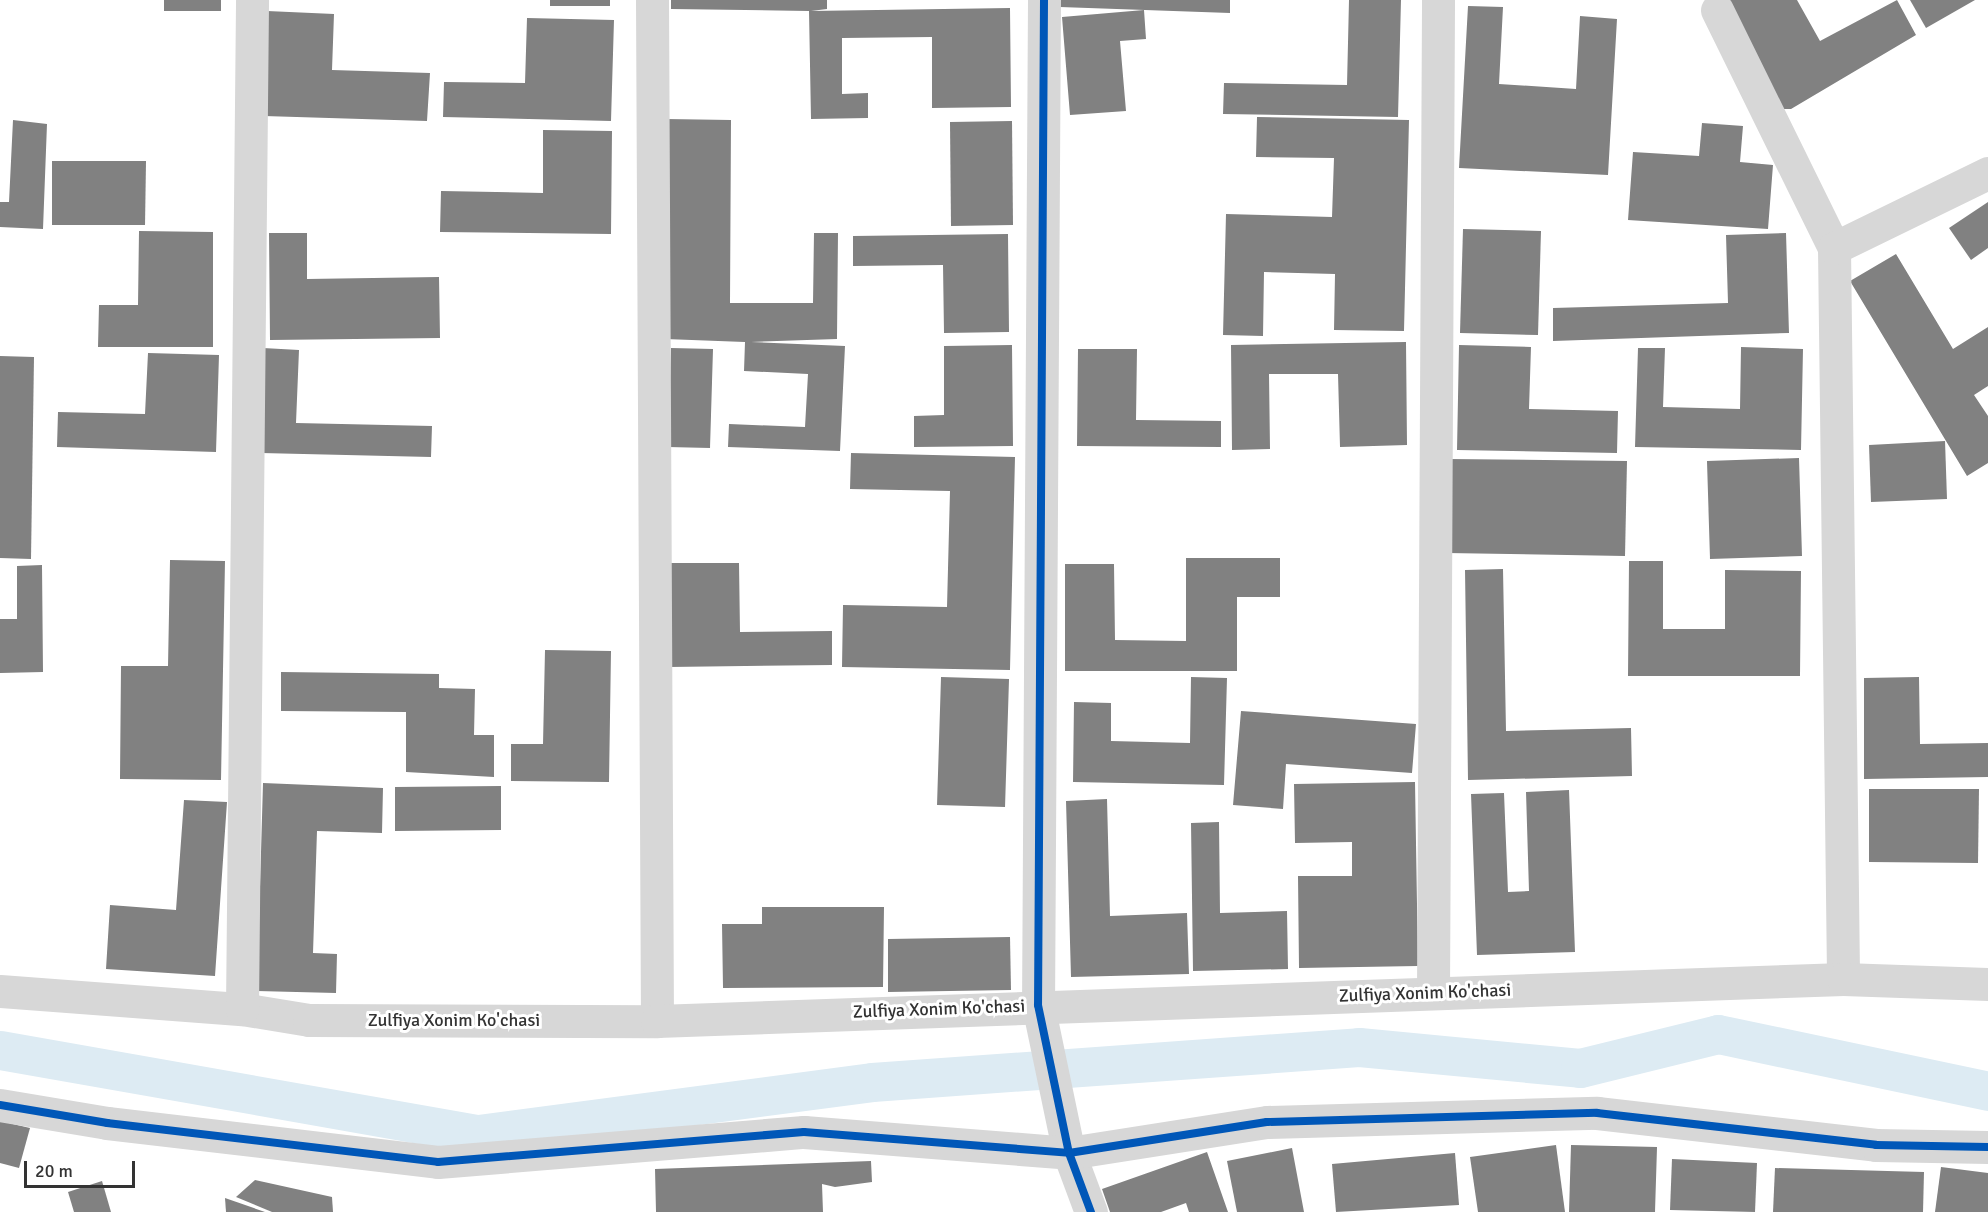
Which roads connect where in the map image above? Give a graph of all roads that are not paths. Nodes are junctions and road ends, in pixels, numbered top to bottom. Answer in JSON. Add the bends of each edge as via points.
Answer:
{"nodes":[{"id":1,"x":252,"y":0,"type":"edge"},
{"id":2,"x":652,"y":0,"type":"edge"},
{"id":3,"x":1044,"y":0,"type":"edge"},
{"id":4,"x":1438,"y":0,"type":"edge"},
{"id":5,"x":1716,"y":10,"type":"dead end"},
{"id":6,"x":1988,"y":174,"type":"edge"},
{"id":7,"x":1834,"y":248,"type":"junction"},
{"id":8,"x":1843,"y":979,"type":"junction"},
{"id":9,"x":1988,"y":984,"type":"edge"},
{"id":10,"x":0,"y":990,"type":"edge"},
{"id":11,"x":1433,"y":993,"type":"junction"},
{"id":12,"x":242,"y":1010,"type":"junction"},
{"id":13,"x":1041,"y":1018,"type":"junction"},
{"id":14,"x":657,"y":1021,"type":"junction"},
{"id":15,"x":0,"y":1105,"type":"edge"},
{"id":16,"x":1066,"y":1139,"type":"junction"},
{"id":17,"x":1988,"y":1147,"type":"edge"},
{"id":18,"x":1091,"y":1212,"type":"edge"}],
"edges":[{"from":1,"to":12,"type":"street"},
{"from":2,"to":14,"type":"street"},
{"from":3,"to":13,"type":"street"},
{"from":4,"to":11,"type":"street"},
{"from":5,"to":7,"type":"street"},
{"from":6,"to":7,"type":"street"},
{"from":7,"to":8,"type":"street"},
{"from":8,"to":9,"type":"street","name":"Zulfiya Xonim Ko'chasi"},
{"from":8,"to":11,"type":"street","name":"Zulfiya Xonim Ko'chasi"},
{"from":10,"to":12,"type":"street","name":"Zulfiya Xonim Ko'chasi"},
{"from":11,"to":13,"type":"street","name":"Zulfiya Xonim Ko'chasi"},
{"from":12,"to":14,"type":"street","name":"Zulfiya Xonim Ko'chasi","via":[[309,1020]]},
{"from":13,"to":14,"type":"street","name":"Zulfiya Xonim Ko'chasi"},
{"from":13,"to":16,"type":"street"},
{"from":15,"to":16,"type":"street","via":[[107,1123],[438,1162],[804,1132]]},
{"from":16,"to":17,"type":"street","via":[[1267,1122],[1597,1113],[1876,1145]]},
{"from":16,"to":18,"type":"street"}]}
